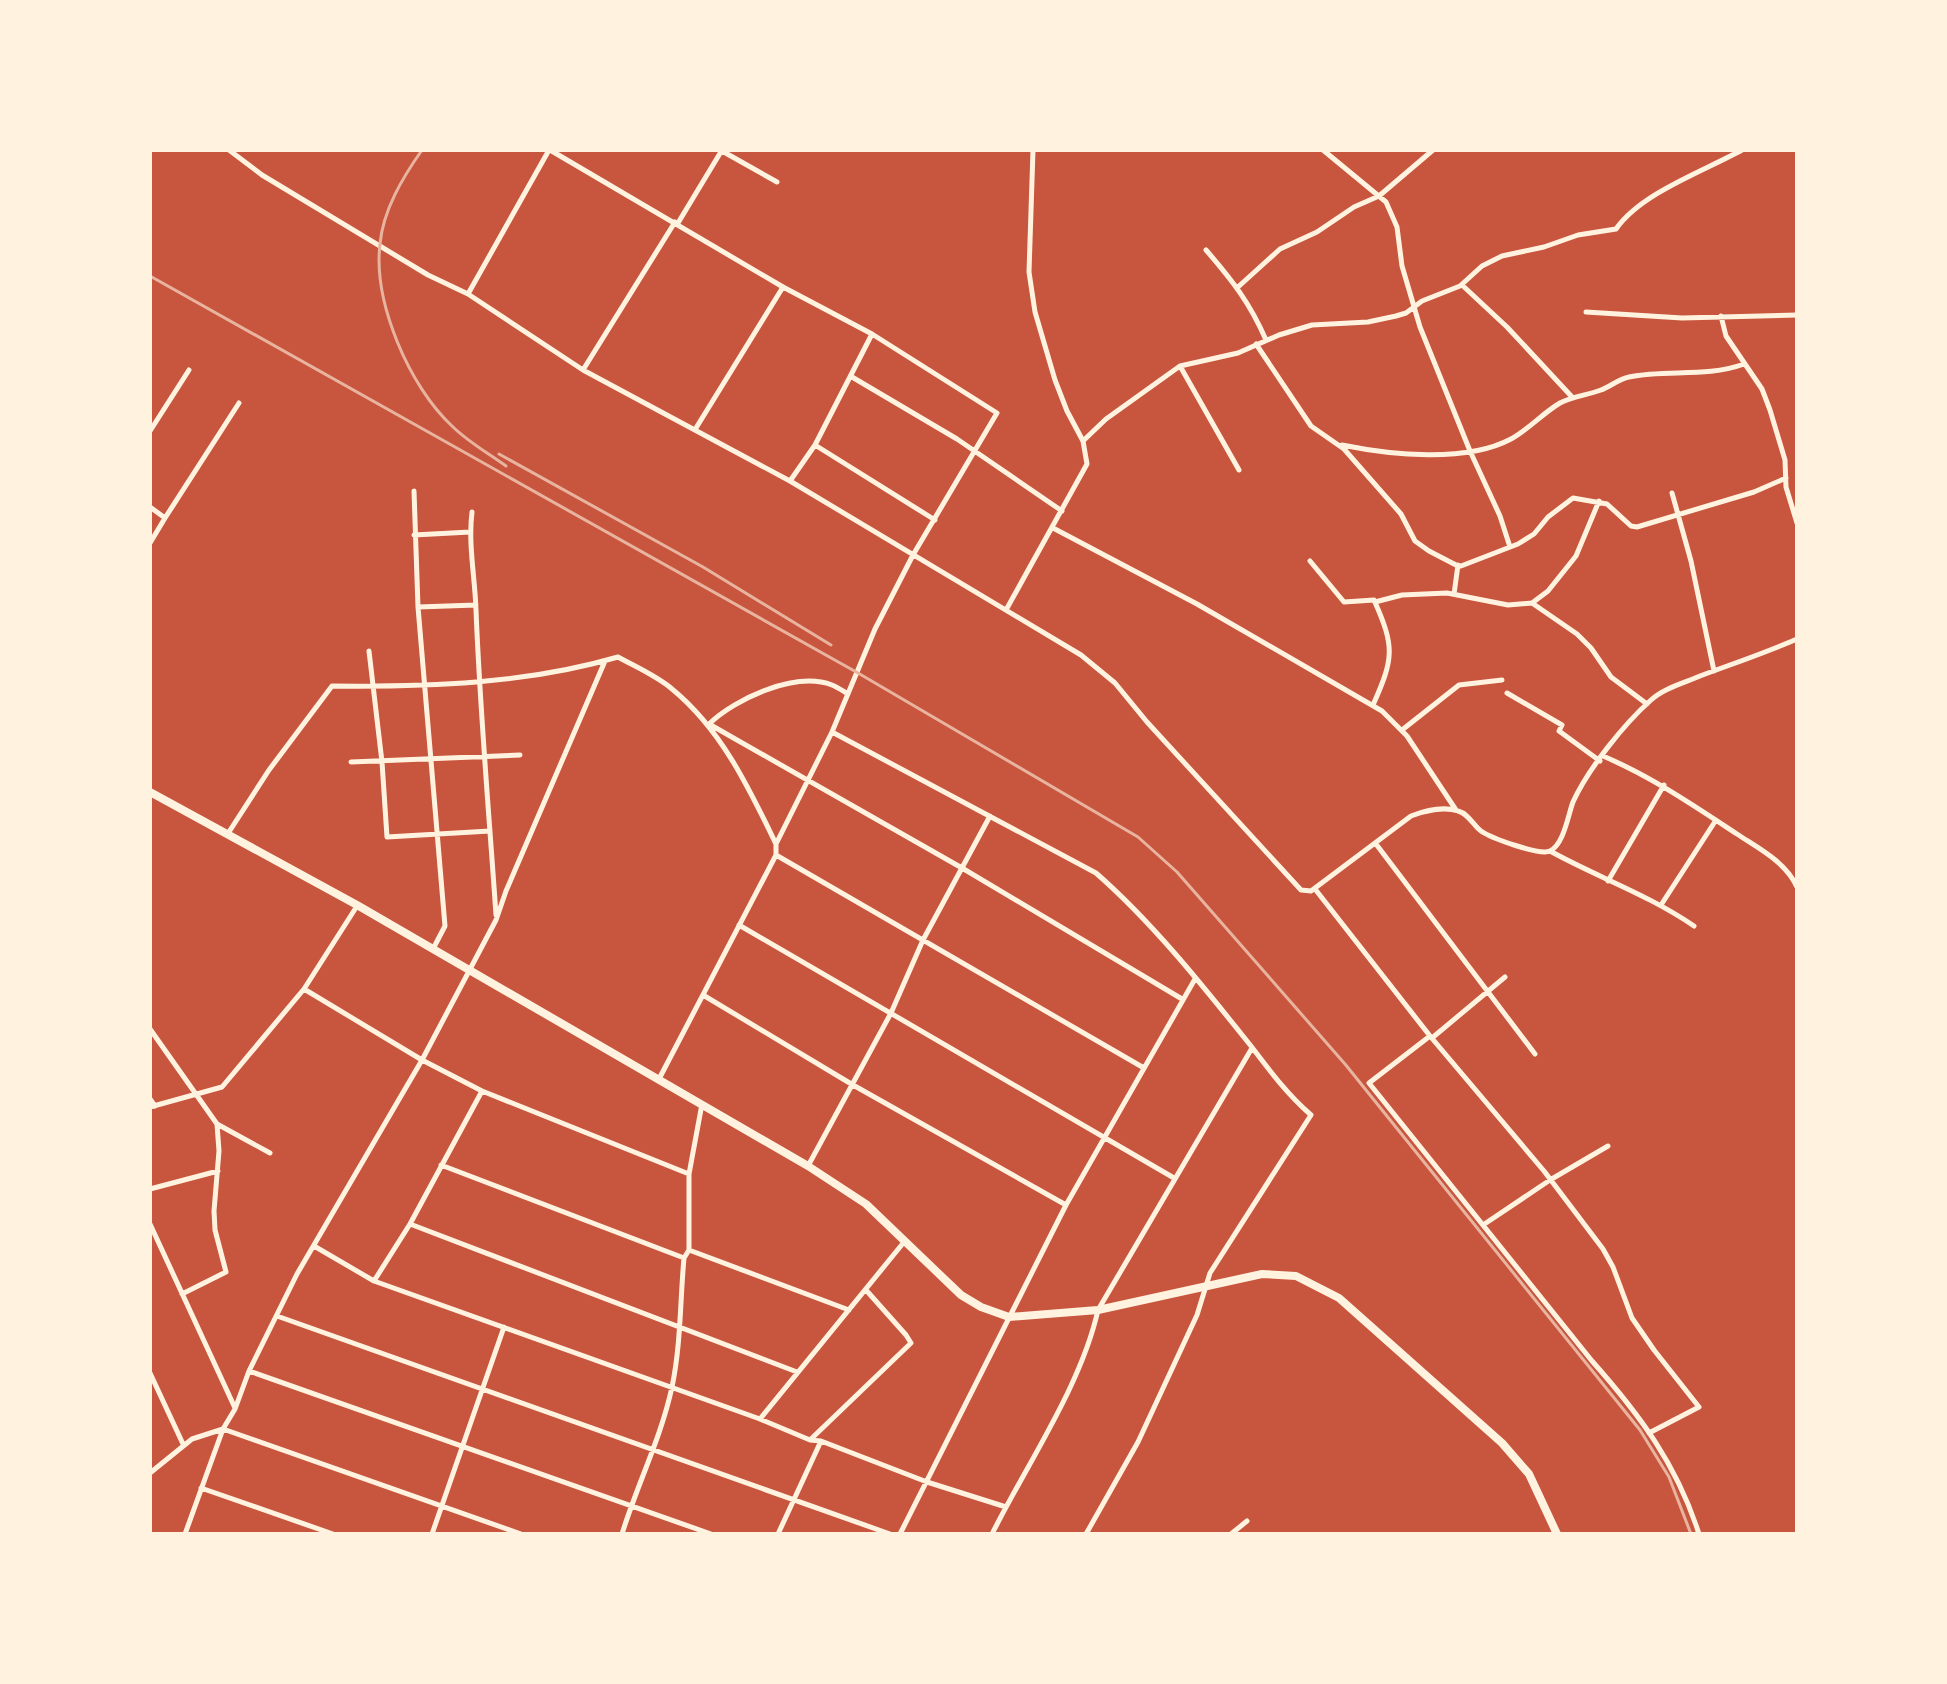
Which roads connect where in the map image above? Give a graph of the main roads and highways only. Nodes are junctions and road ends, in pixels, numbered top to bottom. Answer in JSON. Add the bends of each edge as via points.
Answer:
{"nodes":[{"id":1,"x":150,"y":792,"type":"edge"},
{"id":2,"x":1557,"y":1534,"type":"edge"}],
"edges":[{"from":1,"to":2,"type":"highway","via":[[357,905],[808,1166],[866,1204],[961,1295],[981,1307],[1009,1317],[1098,1310],[1262,1274],[1296,1276],[1339,1298],[1502,1443],[1529,1474]]}]}
